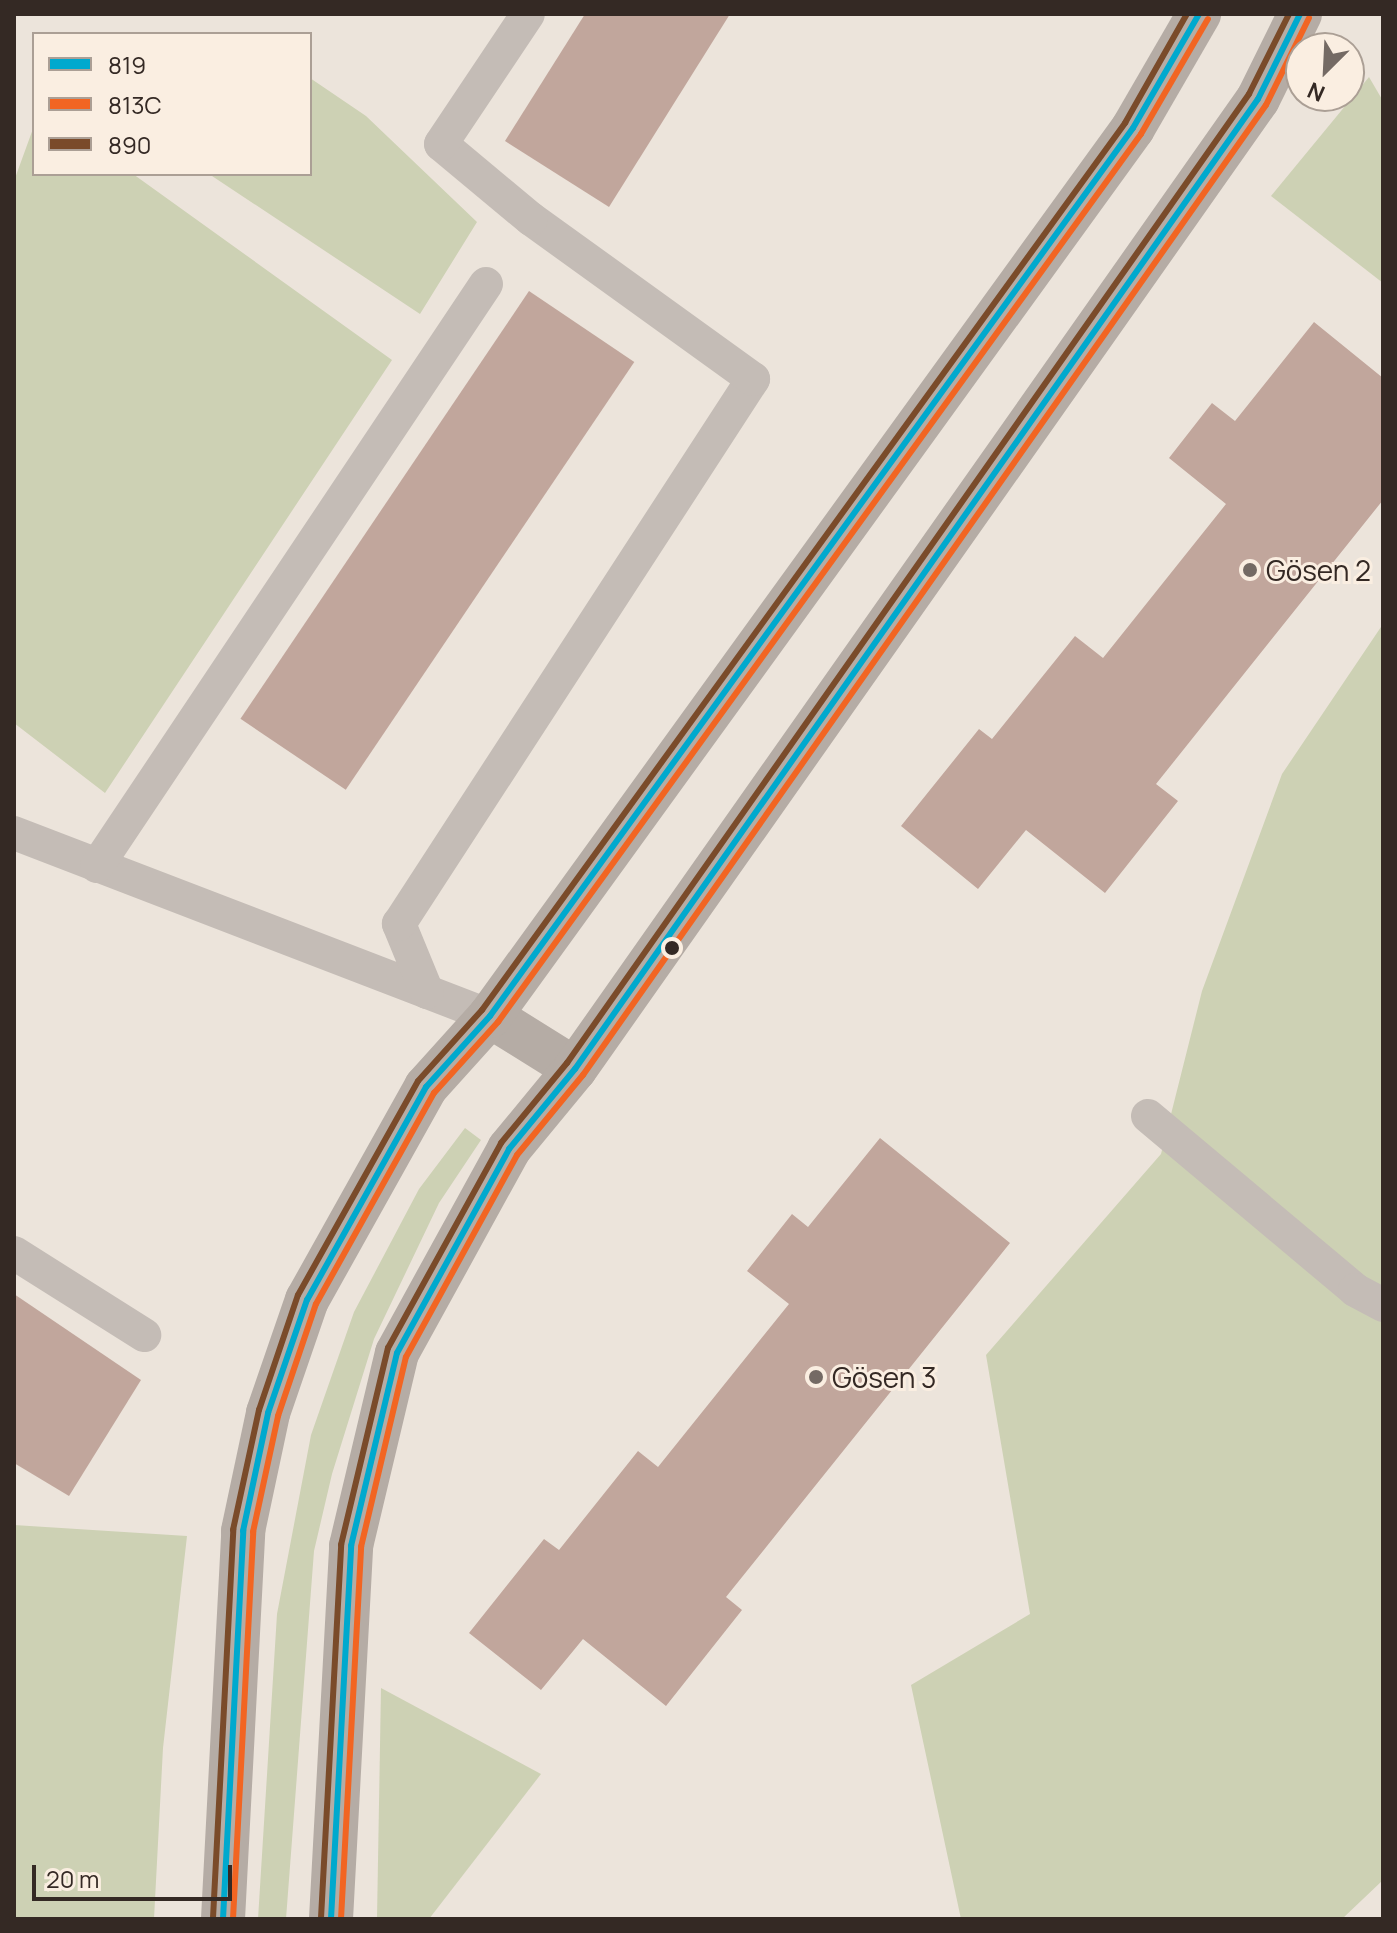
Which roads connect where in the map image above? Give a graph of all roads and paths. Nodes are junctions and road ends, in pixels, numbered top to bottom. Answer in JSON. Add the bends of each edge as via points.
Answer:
{"nodes":[{"id":1,"x":528,"y":14,"type":"edge"},
{"id":2,"x":1199,"y":14,"type":"edge"},
{"id":3,"x":1300,"y":14,"type":"edge"},
{"id":4,"x":486,"y":284,"type":"dead end"},
{"id":5,"x":14,"y":833,"type":"edge"},
{"id":6,"x":97,"y":866,"type":"junction"},
{"id":7,"x":427,"y":992,"type":"junction"},
{"id":8,"x":490,"y":1016,"type":"junction"},
{"id":9,"x":575,"y":1069,"type":"junction"},
{"id":10,"x":1148,"y":1116,"type":"dead end"},
{"id":11,"x":14,"y":1253,"type":"edge"},
{"id":12,"x":1383,"y":1305,"type":"edge"},
{"id":13,"x":144,"y":1335,"type":"dead end"},
{"id":14,"x":223,"y":1919,"type":"edge"},
{"id":15,"x":331,"y":1919,"type":"edge"}],
"edges":[{"from":1,"to":7,"type":"lane","via":[[441,144],[531,219],[753,379],[399,924]]},
{"from":2,"to":8,"type":"street","via":[[1133,128]]},
{"from":3,"to":9,"type":"street","via":[[1258,99]]},
{"from":4,"to":6,"type":"lane"},
{"from":5,"to":6,"type":"lane"},
{"from":6,"to":7,"type":"lane"},
{"from":7,"to":8,"type":"lane"},
{"from":8,"to":9,"type":"street"},
{"from":8,"to":14,"type":"street","via":[[426,1087],[382,1165],[307,1300],[268,1413],[243,1531]]},
{"from":9,"to":15,"type":"street","via":[[509,1149],[397,1353],[351,1546]]},
{"from":10,"to":12,"type":"lane","via":[[1355,1290]]},
{"from":11,"to":13,"type":"lane"}]}
